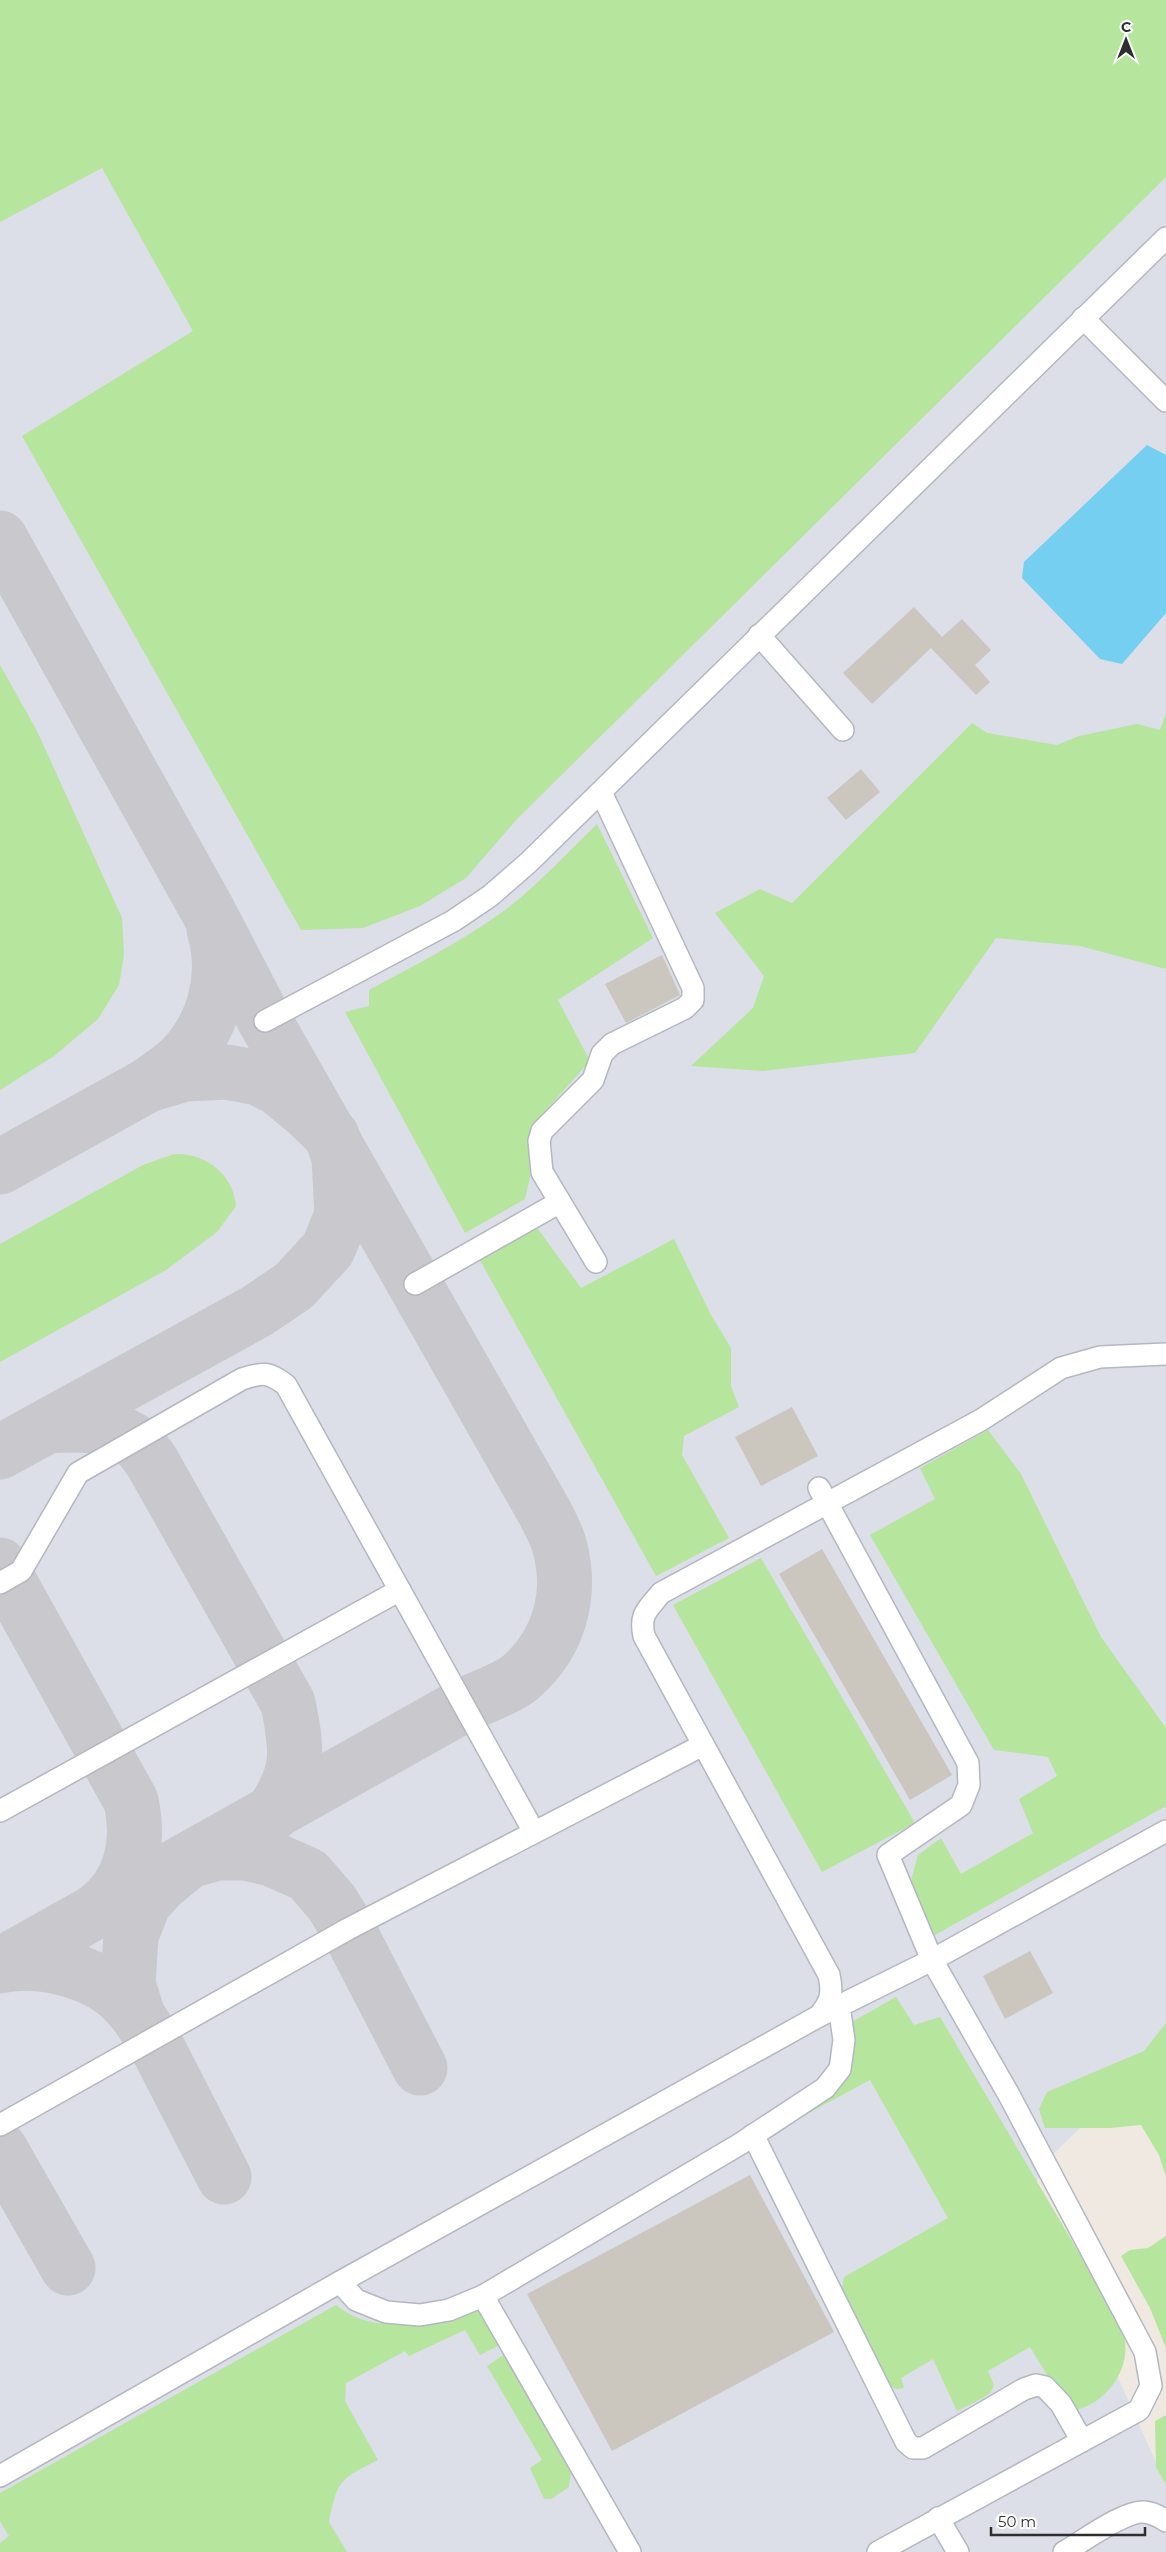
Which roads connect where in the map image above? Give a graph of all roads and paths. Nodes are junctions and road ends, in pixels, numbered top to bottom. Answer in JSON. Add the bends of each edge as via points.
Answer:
{"nodes":[{"id":1,"x":1166,"y":238,"type":"edge"},
{"id":2,"x":1084,"y":318,"type":"junction"},
{"id":3,"x":1166,"y":401,"type":"edge"},
{"id":4,"x":760,"y":636,"type":"junction"},
{"id":5,"x":844,"y":730,"type":"dead end"},
{"id":6,"x":601,"y":792,"type":"junction"},
{"id":7,"x":265,"y":1021,"type":"dead end"},
{"id":8,"x":560,"y":1202,"type":"junction"},
{"id":9,"x":596,"y":1262,"type":"dead end"},
{"id":10,"x":415,"y":1284,"type":"dead end"},
{"id":11,"x":1166,"y":1354,"type":"edge"},
{"id":12,"x":824,"y":1496,"type":"junction"},
{"id":13,"x":0,"y":1583,"type":"edge"},
{"id":14,"x":400,"y":1590,"type":"junction"},
{"id":15,"x":703,"y":1745,"type":"junction"},
{"id":16,"x":0,"y":1811,"type":"edge"},
{"id":17,"x":1166,"y":1831,"type":"edge"},
{"id":18,"x":534,"y":1832,"type":"junction"},
{"id":19,"x":932,"y":1960,"type":"junction"},
{"id":20,"x":838,"y":2006,"type":"junction"},
{"id":21,"x":819,"y":2016,"type":"junction"},
{"id":22,"x":0,"y":2125,"type":"edge"},
{"id":23,"x":753,"y":2135,"type":"junction"},
{"id":24,"x":340,"y":2282,"type":"junction"},
{"id":25,"x":483,"y":2296,"type":"junction"},
{"id":26,"x":1166,"y":2391,"type":"edge"},
{"id":27,"x":1144,"y":2400,"type":"junction"},
{"id":28,"x":1082,"y":2441,"type":"junction"},
{"id":29,"x":0,"y":2476,"type":"edge"},
{"id":30,"x":938,"y":2518,"type":"junction"},
{"id":31,"x":1166,"y":2521,"type":"edge"},
{"id":32,"x":630,"y":2552,"type":"edge"},
{"id":33,"x":878,"y":2552,"type":"edge"},
{"id":34,"x":958,"y":2552,"type":"edge"},
{"id":35,"x":1064,"y":2552,"type":"edge"}],
"edges":[{"from":1,"to":2,"type":"street"},
{"from":2,"to":3,"type":"street"},
{"from":2,"to":4,"type":"street"},
{"from":4,"to":5,"type":"street"},
{"from":4,"to":6,"type":"street"},
{"from":6,"to":7,"type":"street","via":[[528,863],[453,921]]},
{"from":6,"to":8,"type":"street","via":[[693,988],[693,1000],[686,1008],[612,1044],[602,1054],[592,1080],[542,1131],[539,1141],[542,1172]]},
{"from":8,"to":9,"type":"street"},
{"from":8,"to":10,"type":"street"},
{"from":11,"to":12,"type":"street","via":[[1100,1357],[1061,1368],[981,1420]]},
{"from":12,"to":15,"type":"street","via":[[661,1593],[643,1615],[644,1636]]},
{"from":12,"to":19,"type":"street","via":[[968,1763],[970,1784],[961,1805],[888,1855]]},
{"from":13,"to":14,"type":"street","via":[[20,1571],[78,1473],[242,1379],[258,1374],[272,1375],[286,1385]]},
{"from":14,"to":16,"type":"street"},
{"from":14,"to":18,"type":"street"},
{"from":15,"to":18,"type":"street"},
{"from":15,"to":21,"type":"street","via":[[829,1975],[832,1992],[828,2005]]},
{"from":17,"to":19,"type":"street"},
{"from":18,"to":22,"type":"street","via":[[348,1929]]},
{"from":19,"to":20,"type":"street"},
{"from":19,"to":27,"type":"street","via":[[1009,2095],[1145,2352],[1151,2386]]},
{"from":20,"to":21,"type":"street"},
{"from":20,"to":23,"type":"street","via":[[844,2040],[840,2069],[825,2088]]},
{"from":21,"to":24,"type":"street"},
{"from":23,"to":25,"type":"street"},
{"from":23,"to":28,"type":"street","via":[[906,2442],[913,2448],[923,2448],[1036,2385],[1046,2387],[1061,2404]]},
{"from":24,"to":25,"type":"street","via":[[356,2300],[386,2312],[420,2316],[449,2310]]},
{"from":24,"to":29,"type":"street"},
{"from":25,"to":32,"type":"street"},
{"from":26,"to":27,"type":"street"},
{"from":27,"to":28,"type":"street","via":[[1139,2410]]},
{"from":28,"to":30,"type":"street"},
{"from":30,"to":33,"type":"street"},
{"from":30,"to":34,"type":"street"},
{"from":31,"to":35,"type":"street","via":[[1143,2511],[1126,2516]]}]}
